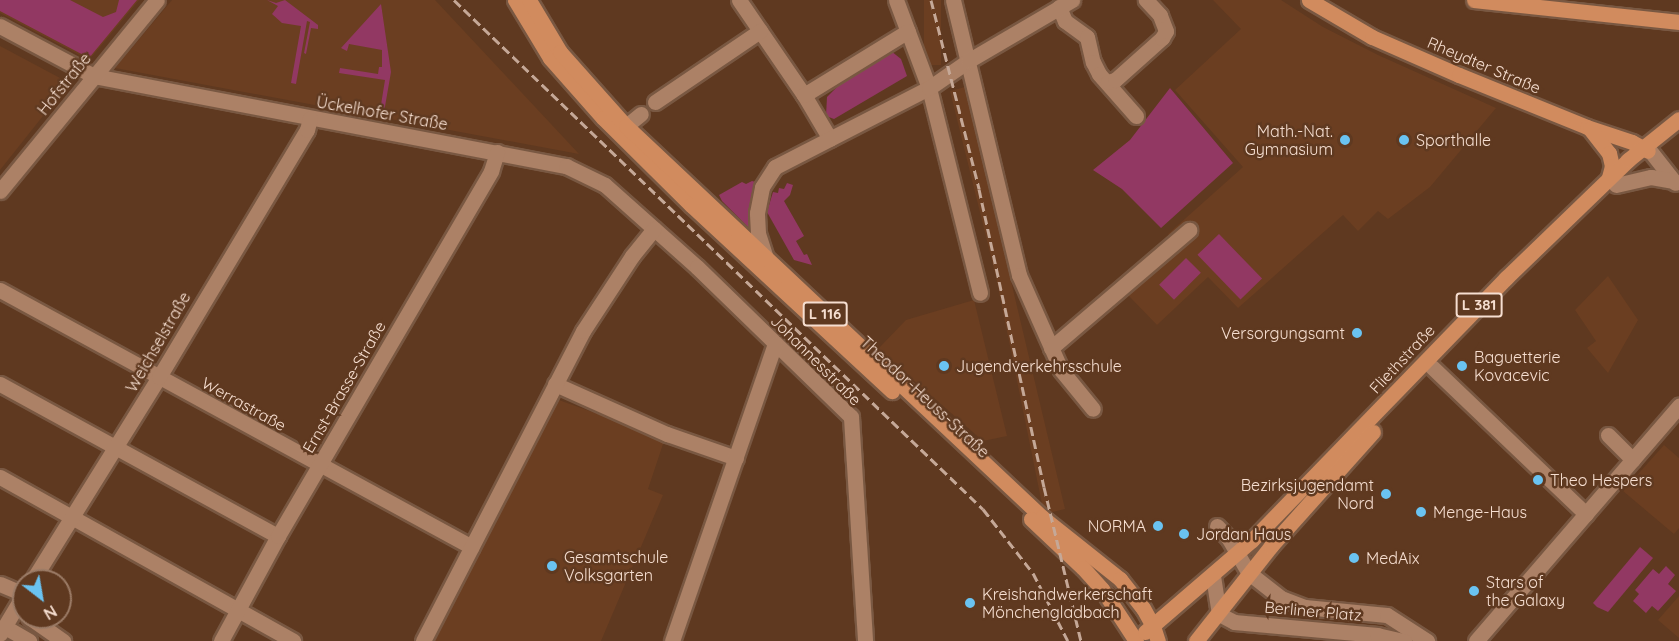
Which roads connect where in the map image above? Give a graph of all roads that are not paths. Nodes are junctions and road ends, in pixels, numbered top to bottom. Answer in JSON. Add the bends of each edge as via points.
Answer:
{"nodes":[{"id":1,"x":157,"y":0,"type":"edge"},
{"id":2,"x":515,"y":0,"type":"edge"},
{"id":3,"x":529,"y":0,"type":"edge"},
{"id":4,"x":739,"y":0,"type":"edge"},
{"id":5,"x":896,"y":0,"type":"edge"},
{"id":6,"x":953,"y":0,"type":"edge"},
{"id":7,"x":1146,"y":0,"type":"edge"},
{"id":8,"x":1309,"y":0,"type":"edge"},
{"id":9,"x":1474,"y":0,"type":"edge"},
{"id":10,"x":1065,"y":4,"type":"edge"},
{"id":11,"x":1679,"y":22,"type":"edge"},
{"id":12,"x":0,"y":26,"type":"edge"},
{"id":13,"x":760,"y":31,"type":"junction"},
{"id":14,"x":909,"y":32,"type":"junction"},
{"id":15,"x":968,"y":61,"type":"junction"},
{"id":16,"x":94,"y":76,"type":"junction"},
{"id":17,"x":1108,"y":82,"type":"junction"},
{"id":18,"x":928,"y":88,"type":"junction"},
{"id":19,"x":804,"y":95,"type":"junction"},
{"id":20,"x":655,"y":102,"type":"dead end"},
{"id":21,"x":641,"y":114,"type":"dead end"},
{"id":22,"x":1136,"y":116,"type":"dead end"},
{"id":23,"x":310,"y":118,"type":"junction"},
{"id":24,"x":1679,"y":119,"type":"edge"},
{"id":25,"x":626,"y":126,"type":"junction"},
{"id":26,"x":1587,"y":127,"type":"junction"},
{"id":27,"x":1679,"y":132,"type":"edge"},
{"id":28,"x":830,"y":139,"type":"junction"},
{"id":29,"x":1647,"y":149,"type":"junction"},
{"id":30,"x":497,"y":152,"type":"junction"},
{"id":31,"x":1613,"y":181,"type":"junction"},
{"id":32,"x":1677,"y":185,"type":"edge"},
{"id":33,"x":0,"y":191,"type":"edge"},
{"id":34,"x":650,"y":225,"type":"junction"},
{"id":35,"x":1189,"y":230,"type":"dead end"},
{"id":36,"x":766,"y":258,"type":"junction"},
{"id":37,"x":0,"y":290,"type":"edge"},
{"id":38,"x":980,"y":293,"type":"dead end"},
{"id":39,"x":775,"y":344,"type":"junction"},
{"id":40,"x":1051,"y":348,"type":"junction"},
{"id":41,"x":1432,"y":367,"type":"junction"},
{"id":42,"x":159,"y":377,"type":"junction"},
{"id":43,"x":0,"y":384,"type":"edge"},
{"id":44,"x":555,"y":384,"type":"junction"},
{"id":45,"x":1679,"y":406,"type":"edge"},
{"id":46,"x":1093,"y":409,"type":"dead end"},
{"id":47,"x":1608,"y":435,"type":"dead end"},
{"id":48,"x":115,"y":448,"type":"junction"},
{"id":49,"x":736,"y":458,"type":"junction"},
{"id":50,"x":1633,"y":460,"type":"junction"},
{"id":51,"x":319,"y":466,"type":"junction"},
{"id":52,"x":0,"y":477,"type":"edge"},
{"id":53,"x":1586,"y":514,"type":"junction"},
{"id":54,"x":73,"y":516,"type":"junction"},
{"id":55,"x":1216,"y":526,"type":"dead end"},
{"id":56,"x":278,"y":536,"type":"junction"},
{"id":57,"x":472,"y":547,"type":"junction"},
{"id":58,"x":1238,"y":554,"type":"junction"},
{"id":59,"x":40,"y":569,"type":"edge"},
{"id":60,"x":1250,"y":573,"type":"junction"},
{"id":61,"x":1213,"y":576,"type":"junction"},
{"id":62,"x":237,"y":610,"type":"junction"},
{"id":63,"x":1172,"y":611,"type":"junction"},
{"id":64,"x":1219,"y":614,"type":"junction"},
{"id":65,"x":46,"y":629,"type":"edge"},
{"id":66,"x":2,"y":631,"type":"edge"},
{"id":67,"x":1142,"y":638,"type":"edge"},
{"id":68,"x":28,"y":641,"type":"edge"},
{"id":69,"x":63,"y":641,"type":"edge"},
{"id":70,"x":221,"y":641,"type":"edge"},
{"id":71,"x":293,"y":641,"type":"edge"},
{"id":72,"x":423,"y":641,"type":"edge"},
{"id":73,"x":672,"y":641,"type":"edge"},
{"id":74,"x":865,"y":641,"type":"edge"},
{"id":75,"x":1158,"y":641,"type":"edge"},
{"id":76,"x":1163,"y":641,"type":"edge"},
{"id":77,"x":1196,"y":641,"type":"edge"},
{"id":78,"x":1404,"y":641,"type":"edge"},
{"id":79,"x":1427,"y":641,"type":"edge"},
{"id":80,"x":1476,"y":641,"type":"edge"}],
"edges":[{"from":1,"to":16,"type":"street","name":"Hofstraße"},
{"from":2,"to":67,"type":"main road","name":"Theodor-Heuss-Straße","number":"L 116","via":[[550,58],[603,118],[691,205],[1083,568]]},
{"from":3,"to":25,"type":"main road","name":"Theodor-Heuss-Straße","number":"L 116","via":[[560,52]]},
{"from":4,"to":13,"type":"street"},
{"from":5,"to":14,"type":"street"},
{"from":6,"to":15,"type":"street"},
{"from":7,"to":17,"type":"street","via":[[1160,15],[1166,31],[1115,80]]},
{"from":8,"to":26,"type":"main road","name":"Rheydter Straße","via":[[1372,37]]},
{"from":9,"to":11,"type":"main road"},
{"from":10,"to":15,"type":"street"},
{"from":10,"to":17,"type":"street","via":[[1065,21],[1087,37],[1093,62]]},
{"from":12,"to":16,"type":"street","name":"Ückelhofer Straße"},
{"from":13,"to":19,"type":"street"},
{"from":13,"to":20,"type":"street"},
{"from":14,"to":18,"type":"street"},
{"from":14,"to":19,"type":"street"},
{"from":15,"to":18,"type":"street"},
{"from":15,"to":40,"type":"street","via":[[1019,275]]},
{"from":16,"to":23,"type":"street","name":"Ückelhofer Straße"},
{"from":16,"to":33,"type":"street","name":"Hofstraße"},
{"from":17,"to":22,"type":"street"},
{"from":18,"to":28,"type":"street"},
{"from":18,"to":38,"type":"street"},
{"from":19,"to":28,"type":"street"},
{"from":21,"to":25,"type":"street"},
{"from":23,"to":30,"type":"street","name":"Ückelhofer Straße"},
{"from":23,"to":42,"type":"street","name":"Weichselstraße","via":[[307,130]]},
{"from":24,"to":29,"type":"main road","name":"Fliethstraße"},
{"from":25,"to":36,"type":"main road","name":"Theodor-Heuss-Straße","number":"L 116"},
{"from":26,"to":29,"type":"main road","name":"Rheydter Straße"},
{"from":26,"to":31,"type":"main road","via":[[1610,153]]},
{"from":27,"to":29,"type":"main road","name":"Fliethstraße"},
{"from":28,"to":36,"type":"street","via":[[775,167],[766,178],[757,213]]},
{"from":29,"to":31,"type":"main road","name":"Fliethstraße","number":"L 381"},
{"from":29,"to":32,"type":"street"},
{"from":30,"to":34,"type":"street","name":"Ückelhofer Straße","via":[[566,166],[591,176]]},
{"from":30,"to":51,"type":"street","name":"Ernst-Brasse-Straße","via":[[491,171]]},
{"from":31,"to":32,"type":"street","via":[[1651,177]]},
{"from":31,"to":41,"type":"main road","name":"Fliethstraße","number":"L 381"},
{"from":31,"to":58,"type":"main road","name":"Fliethstraße","number":"L 381","via":[[1467,318]]},
{"from":34,"to":39,"type":"street","name":"Johannesstraße"},
{"from":34,"to":44,"type":"street"},
{"from":35,"to":40,"type":"street"},
{"from":36,"to":67,"type":"main road","name":"Theodor-Heuss-Straße","number":"L 116","via":[[1042,517],[1120,579]]},
{"from":37,"to":42,"type":"street","name":"Werrastraße"},
{"from":39,"to":49,"type":"street"},
{"from":39,"to":74,"type":"street","name":"Johannesstraße","via":[[851,417]]},
{"from":40,"to":46,"type":"street","via":[[1067,381]]},
{"from":41,"to":53,"type":"street"},
{"from":41,"to":60,"type":"main road","name":"Fliethstraße","number":"L 381"},
{"from":42,"to":48,"type":"street","name":"Weichselstraße"},
{"from":42,"to":51,"type":"street","name":"Werrastraße"},
{"from":43,"to":48,"type":"street"},
{"from":44,"to":49,"type":"street","via":[[656,429]]},
{"from":44,"to":57,"type":"street"},
{"from":45,"to":50,"type":"street"},
{"from":47,"to":50,"type":"street"},
{"from":48,"to":54,"type":"street","name":"Weichselstraße"},
{"from":48,"to":56,"type":"street"},
{"from":49,"to":73,"type":"street"},
{"from":50,"to":53,"type":"street"},
{"from":51,"to":56,"type":"street","name":"Ernst-Brasse-Straße"},
{"from":51,"to":57,"type":"street","name":"Werrastraße"},
{"from":52,"to":54,"type":"street"},
{"from":53,"to":80,"type":"street"},
{"from":54,"to":59,"type":"street","name":"Weichselstraße"},
{"from":54,"to":62,"type":"street"},
{"from":55,"to":58,"type":"street","name":"Berliner Platz"},
{"from":56,"to":62,"type":"street","name":"Ernst-Brasse-Straße"},
{"from":57,"to":72,"type":"street"},
{"from":58,"to":60,"type":"street","name":"Berliner Platz"},
{"from":58,"to":61,"type":"main road","name":"Fliethstraße","number":"L 381"},
{"from":60,"to":64,"type":"main road","name":"Fliethstraße","number":"L 381"},
{"from":60,"to":79,"type":"street","name":"Berliner Platz","via":[[1271,592],[1305,608],[1387,615]]},
{"from":61,"to":63,"type":"main road","name":"Fliethstraße","number":"L 381"},
{"from":61,"to":64,"type":"street"},
{"from":62,"to":70,"type":"street","name":"Ernst-Brasse-Straße"},
{"from":62,"to":71,"type":"street"},
{"from":63,"to":67,"type":"main road","name":"Fliethstraße","number":"L 381"},
{"from":63,"to":76,"type":"main road"},
{"from":64,"to":77,"type":"main road","name":"Fliethstraße","number":"L 381"},
{"from":64,"to":78,"type":"street","name":"Berliner Platz","via":[[1239,623],[1377,635]]},
{"from":65,"to":69,"type":"street"},
{"from":66,"to":68,"type":"street"},
{"from":67,"to":75,"type":"main road","number":"L 116"}]}
